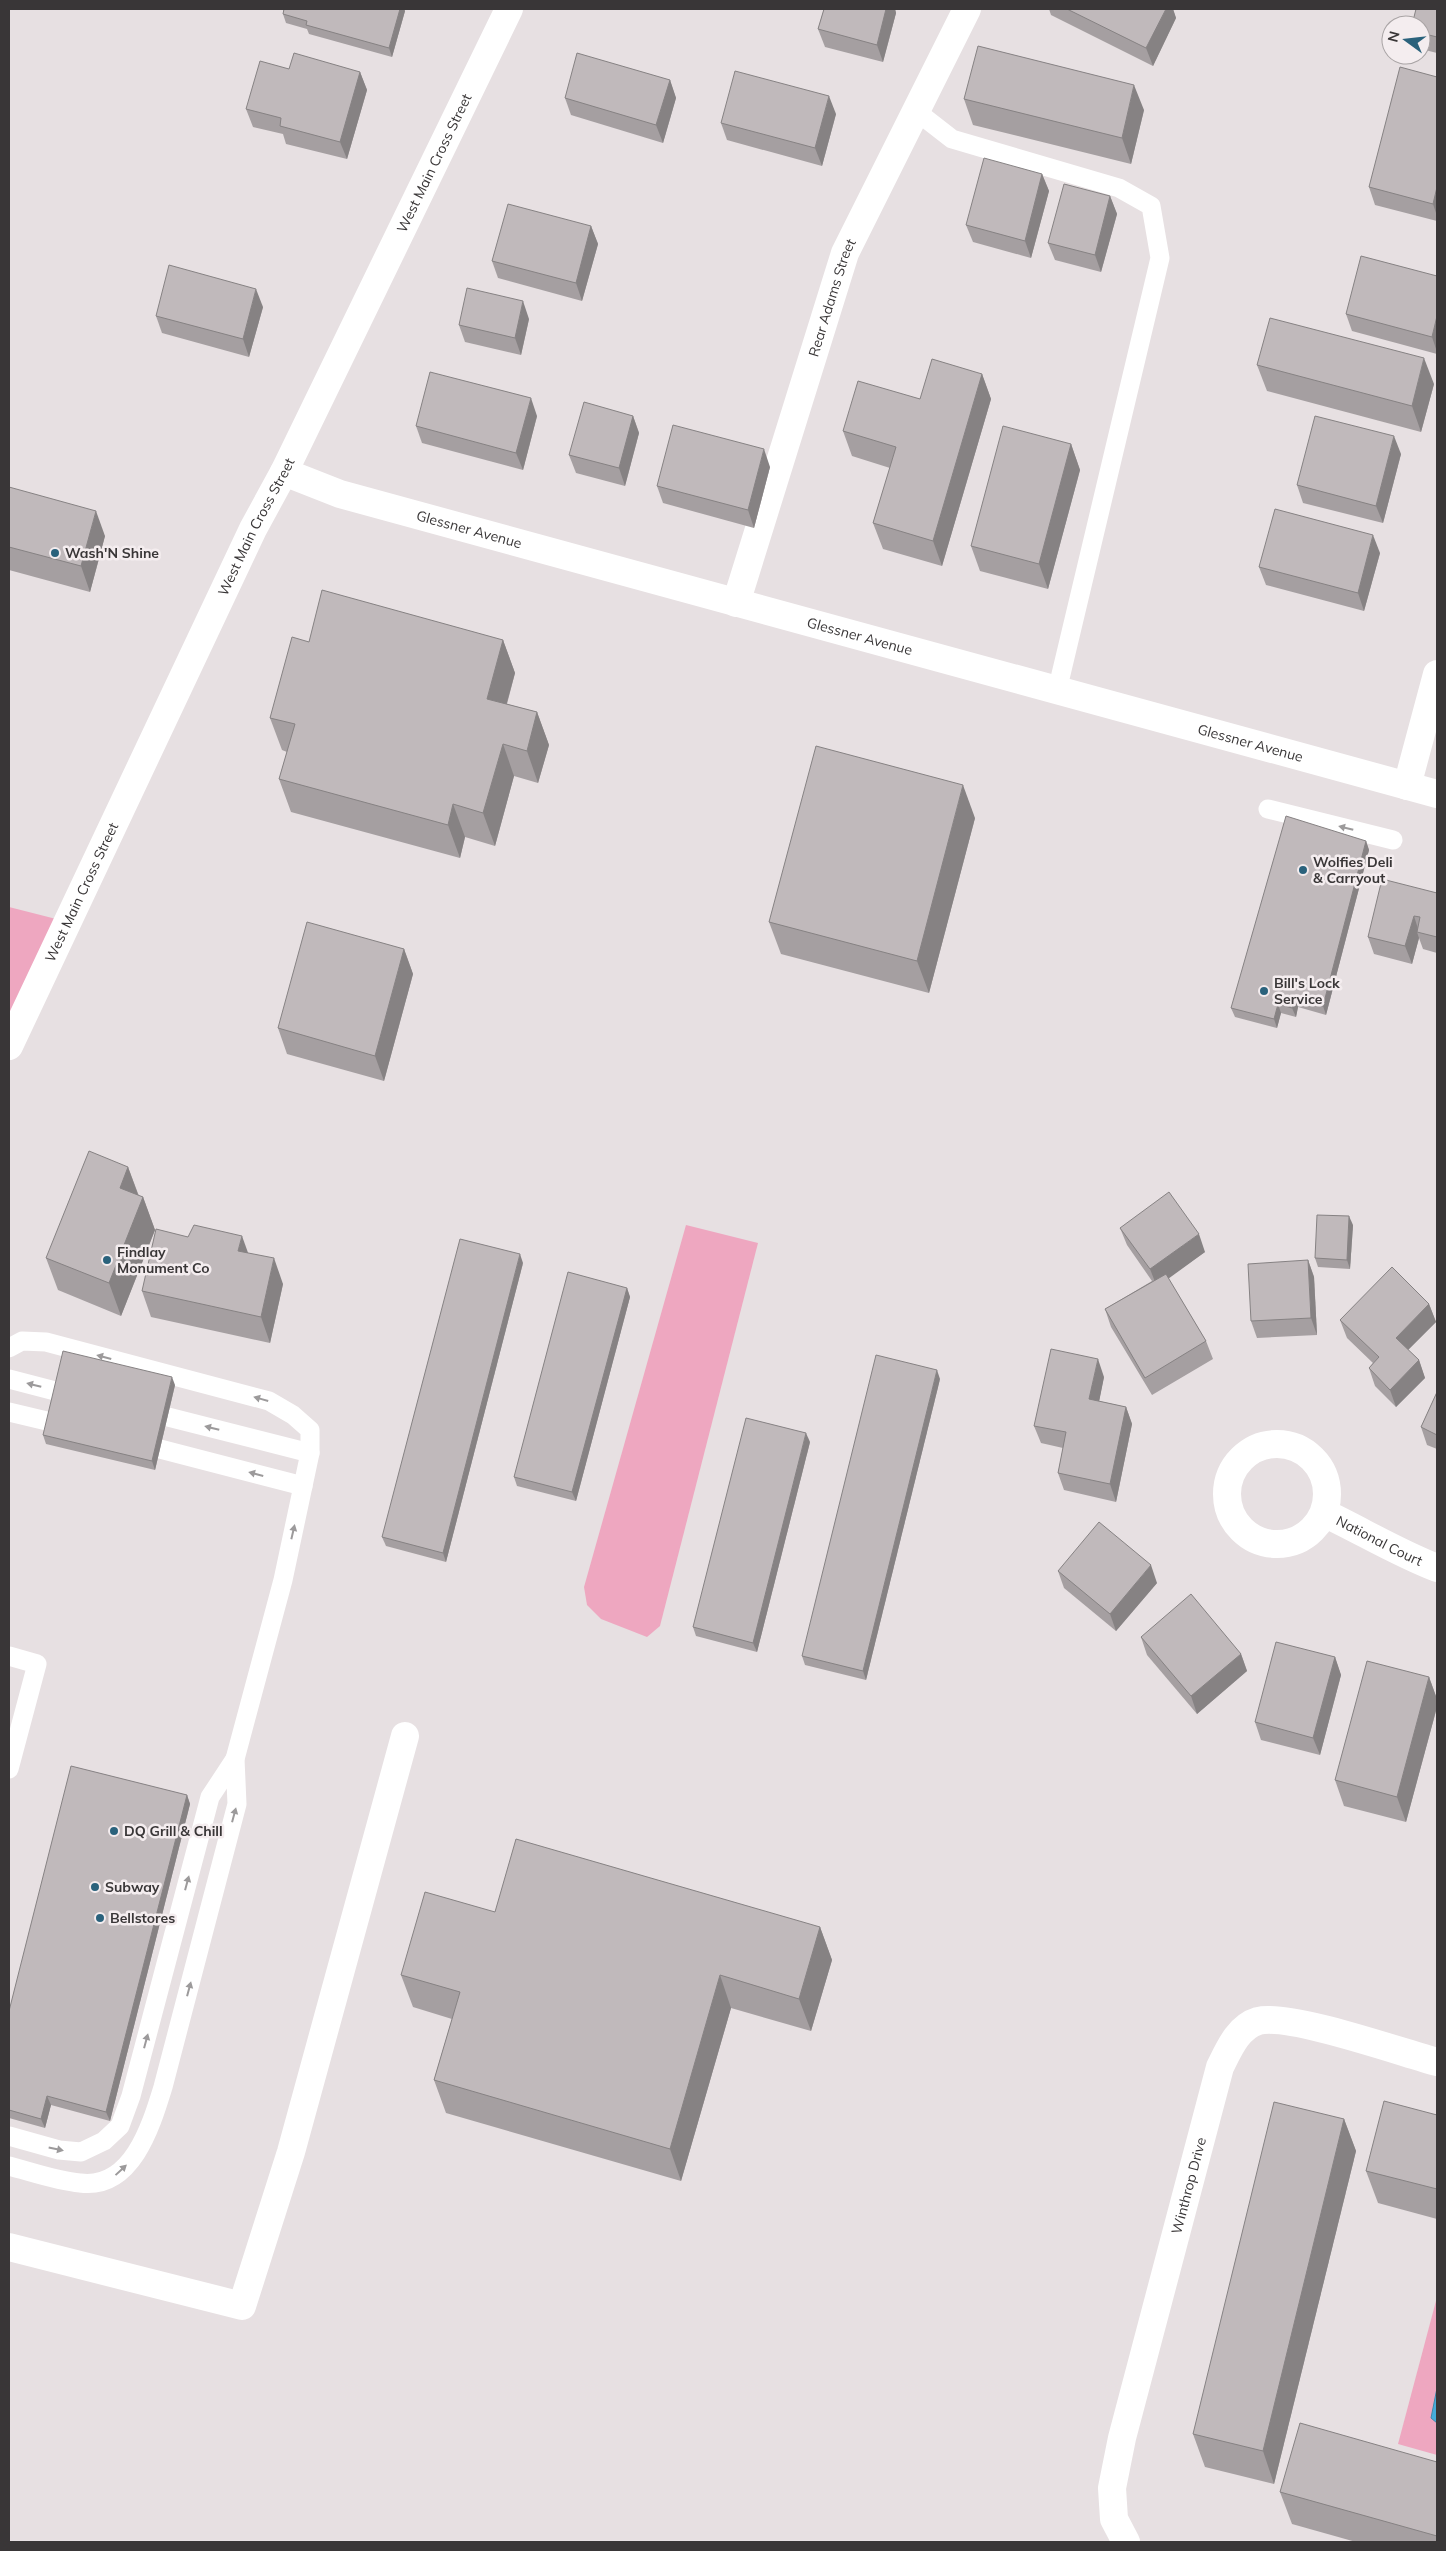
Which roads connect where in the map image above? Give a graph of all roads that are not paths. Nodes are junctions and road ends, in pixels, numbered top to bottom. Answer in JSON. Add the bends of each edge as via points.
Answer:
{"nodes":[{"id":1,"x":509,"y":9,"type":"edge"},
{"id":2,"x":967,"y":9,"type":"edge"},
{"id":3,"x":916,"y":111,"type":"junction"},
{"id":4,"x":284,"y":472,"type":"junction"},
{"id":5,"x":736,"y":604,"type":"junction"},
{"id":6,"x":1437,"y":674,"type":"edge"},
{"id":7,"x":1057,"y":691,"type":"junction"},
{"id":8,"x":1407,"y":786,"type":"junction"},
{"id":9,"x":1437,"y":794,"type":"edge"},
{"id":10,"x":1268,"y":809,"type":"dead end"},
{"id":11,"x":1393,"y":840,"type":"dead end"},
{"id":12,"x":9,"y":1046,"type":"edge"},
{"id":13,"x":9,"y":1348,"type":"edge"},
{"id":14,"x":9,"y":1379,"type":"edge"},
{"id":15,"x":59,"y":1392,"type":"edge"},
{"id":16,"x":9,"y":1412,"type":"edge"},
{"id":17,"x":168,"y":1417,"type":"dead end"},
{"id":18,"x":51,"y":1422,"type":"edge"},
{"id":19,"x":160,"y":1449,"type":"dead end"},
{"id":20,"x":310,"y":1453,"type":"junction"},
{"id":21,"x":303,"y":1486,"type":"junction"},
{"id":22,"x":1324,"y":1513,"type":"dead end"},
{"id":23,"x":1437,"y":1568,"type":"edge"},
{"id":24,"x":9,"y":1656,"type":"edge"},
{"id":25,"x":405,"y":1736,"type":"dead end"},
{"id":26,"x":235,"y":1759,"type":"junction"},
{"id":27,"x":9,"y":1767,"type":"edge"},
{"id":28,"x":1437,"y":2062,"type":"edge"},
{"id":29,"x":9,"y":2136,"type":"edge"},
{"id":30,"x":9,"y":2166,"type":"edge"},
{"id":31,"x":9,"y":2248,"type":"edge"},
{"id":32,"x":1126,"y":2542,"type":"edge"}],
"edges":[{"from":1,"to":4,"type":"main road","name":"West Main Cross Street"},
{"from":2,"to":3,"type":"main road","name":"Rear Adams Street"},
{"from":3,"to":5,"type":"main road","name":"Rear Adams Street","via":[[845,253]]},
{"from":3,"to":7,"type":"lane","via":[[952,139],[1119,188],[1151,206],[1160,258]]},
{"from":4,"to":5,"type":"main road","name":"Glessner Avenue","via":[[340,494]]},
{"from":4,"to":12,"type":"main road","name":"West Main Cross Street","via":[[254,528]]},
{"from":5,"to":7,"type":"main road","name":"Glessner Avenue"},
{"from":6,"to":8,"type":"main road"},
{"from":7,"to":8,"type":"main road","name":"Glessner Avenue"},
{"from":8,"to":9,"type":"main road","name":"Glessner Avenue"},
{"from":11,"to":10,"type":"lane","one_way":true},
{"from":20,"to":13,"type":"lane","one_way":true,"via":[[310,1430],[269,1401],[46,1342],[22,1341]]},
{"from":15,"to":14,"type":"lane","one_way":true},
{"from":16,"to":18,"type":"lane"},
{"from":20,"to":17,"type":"lane","one_way":true},
{"from":21,"to":19,"type":"lane","one_way":true},
{"from":20,"to":21,"type":"lane"},
{"from":26,"to":21,"type":"lane","one_way":true,"via":[[283,1580]]},
{"from":22,"to":23,"type":"main road","name":"National Court","via":[[1379,1539],[1404,1555]]},
{"from":24,"to":27,"type":"lane","via":[[37,1664]]},
{"from":25,"to":31,"type":"main road","via":[[291,2152],[242,2306]]},
{"from":29,"to":26,"type":"lane","one_way":true,"via":[[59,2150],[81,2152],[104,2142],[120,2126],[131,2096],[210,1798]]},
{"from":30,"to":26,"type":"lane","one_way":true,"via":[[81,2184],[107,2181],[124,2168],[149,2133],[237,1804]]},
{"from":28,"to":32,"type":"main road","name":"Winthrop Drive","via":[[1288,2020],[1258,2021],[1234,2038],[1220,2067],[1122,2438],[1112,2488],[1114,2519]]}]}
